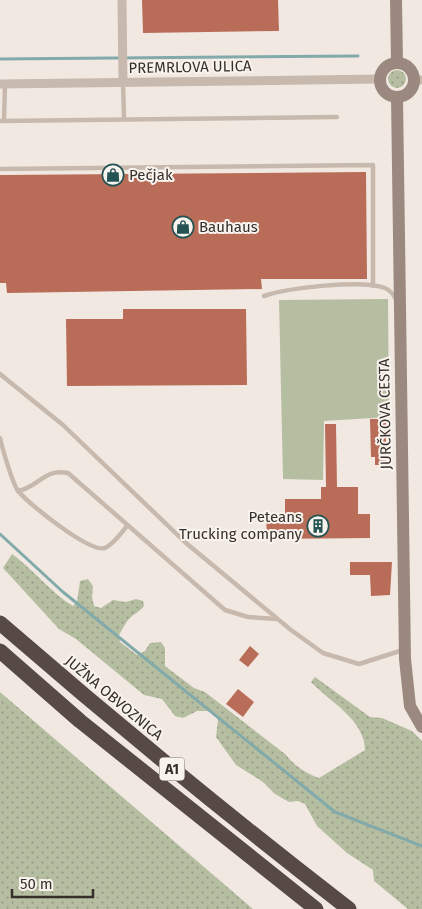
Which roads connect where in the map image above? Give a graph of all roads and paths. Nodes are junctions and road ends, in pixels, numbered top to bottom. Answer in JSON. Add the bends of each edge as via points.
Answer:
{"nodes":[{"id":1,"x":122,"y":0,"type":"edge"},
{"id":2,"x":396,"y":0,"type":"edge"},
{"id":3,"x":397,"y":62,"type":"junction"},
{"id":4,"x":380,"y":80,"type":"junction"},
{"id":5,"x":418,"y":80,"type":"edge"},
{"id":6,"x":123,"y":82,"type":"junction"},
{"id":7,"x":2,"y":84,"type":"edge"},
{"id":8,"x":397,"y":97,"type":"junction"},
{"id":9,"x":337,"y":117,"type":"dead end"},
{"id":10,"x":124,"y":119,"type":"junction"},
{"id":11,"x":2,"y":120,"type":"edge"},
{"id":12,"x":0,"y":169,"type":"edge"},
{"id":13,"x":373,"y":286,"type":"junction"},
{"id":14,"x":264,"y":296,"type":"dead end"},
{"id":15,"x":399,"y":302,"type":"junction"},
{"id":16,"x":0,"y":374,"type":"edge"},
{"id":17,"x":0,"y":438,"type":"edge"},
{"id":18,"x":18,"y":491,"type":"junction"},
{"id":19,"x":127,"y":526,"type":"junction"},
{"id":20,"x":278,"y":620,"type":"junction"},
{"id":21,"x":0,"y":624,"type":"edge"},
{"id":22,"x":405,"y":649,"type":"junction"},
{"id":23,"x":0,"y":651,"type":"edge"},
{"id":24,"x":422,"y":727,"type":"edge"},
{"id":25,"x":316,"y":909,"type":"edge"},
{"id":26,"x":349,"y":909,"type":"edge"}],
"edges":[{"from":1,"to":6,"type":"street"},
{"from":2,"to":3,"type":"street"},
{"from":3,"to":4,"type":"street","via":[[384,67]]},
{"from":3,"to":5,"type":"street","via":[[409,67]]},
{"from":4,"to":6,"type":"street","name":"PREMRLOVA ULICA"},
{"from":4,"to":8,"type":"street","via":[[384,92]]},
{"from":5,"to":8,"type":"street","via":[[409,92]]},
{"from":6,"to":7,"type":"street","name":"PREMRLOVA ULICA"},
{"from":6,"to":10,"type":"lane"},
{"from":7,"to":11,"type":"lane"},
{"from":8,"to":15,"type":"street","name":"JURČKOVA CESTA"},
{"from":9,"to":10,"type":"lane"},
{"from":10,"to":11,"type":"lane"},
{"from":12,"to":13,"type":"lane","via":[[373,165]]},
{"from":13,"to":14,"type":"lane","via":[[292,288]]},
{"from":13,"to":15,"type":"lane","via":[[388,290]]},
{"from":15,"to":22,"type":"street","name":"JURČKOVA CESTA"},
{"from":16,"to":20,"type":"lane","via":[[63,425],[186,543]]},
{"from":17,"to":18,"type":"lane"},
{"from":18,"to":19,"type":"lane","via":[[50,473],[68,473]]},
{"from":18,"to":19,"type":"lane","via":[[82,542],[98,549],[110,544]]},
{"from":19,"to":20,"type":"lane","via":[[225,610],[248,617]]},
{"from":20,"to":22,"type":"lane","via":[[323,653],[350,662],[359,664]]},
{"from":21,"to":26,"type":"highway","name":"JUŽNA OBVOZNICA","number":"A1","via":[[131,735]]},
{"from":22,"to":24,"type":"street","name":"JURČKOVA CESTA","via":[[410,706]]},
{"from":23,"to":25,"type":"highway","number":"A1","via":[[80,721]]}]}
